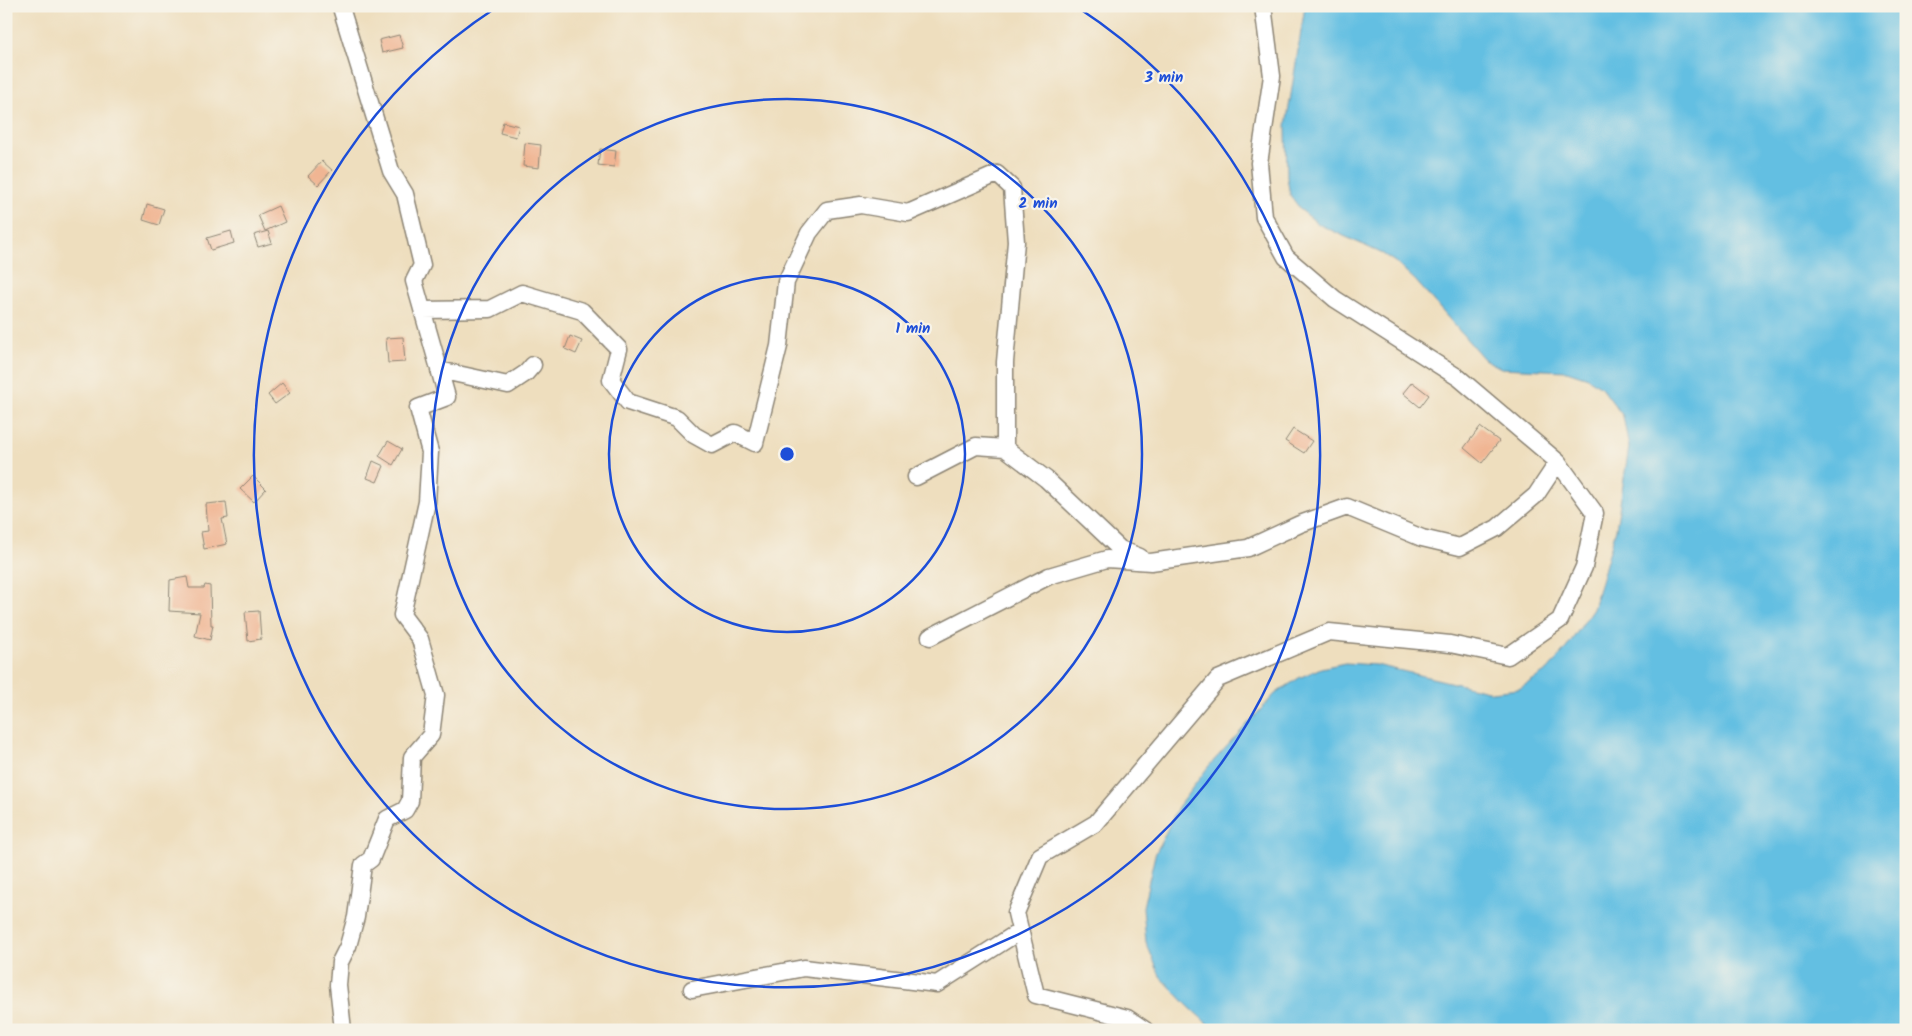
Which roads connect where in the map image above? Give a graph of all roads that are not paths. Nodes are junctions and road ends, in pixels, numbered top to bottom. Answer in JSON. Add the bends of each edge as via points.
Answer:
{"nodes":[{"id":1,"x":345,"y":6,"type":"edge"},
{"id":2,"x":1264,"y":6,"type":"edge"},
{"id":3,"x":423,"y":310,"type":"junction"},
{"id":4,"x":533,"y":365,"type":"dead end"},
{"id":5,"x":440,"y":370,"type":"junction"},
{"id":6,"x":1005,"y":448,"type":"junction"},
{"id":7,"x":1558,"y":462,"type":"junction"},
{"id":8,"x":916,"y":477,"type":"dead end"},
{"id":9,"x":1151,"y":562,"type":"junction"},
{"id":10,"x":930,"y":637,"type":"dead end"},
{"id":11,"x":1020,"y":931,"type":"junction"},
{"id":12,"x":692,"y":989,"type":"dead end"},
{"id":13,"x":343,"y":1030,"type":"edge"},
{"id":14,"x":1145,"y":1030,"type":"edge"}],
"edges":[{"from":1,"to":3,"type":"street","via":[[342,11],[388,162],[405,194],[422,266],[414,281]]},
{"from":2,"to":7,"type":"street","via":[[1272,76],[1259,163],[1264,217],[1286,257],[1335,299],[1459,378]]},
{"from":3,"to":5,"type":"street"},
{"from":3,"to":6,"type":"street","via":[[490,309],[522,293],[582,311],[619,349],[611,380],[628,402],[677,418],[694,435],[712,445],[735,433],[755,443],[779,346],[786,282],[809,233],[826,210],[861,205],[908,213],[997,174],[1012,188],[1016,242],[1005,362]]},
{"from":4,"to":5,"type":"street","via":[[508,385]]},
{"from":5,"to":13,"type":"street","via":[[447,396],[418,408],[430,452],[427,502],[402,615],[420,639],[436,695],[431,735],[412,757],[410,801],[405,810],[387,819],[371,859],[363,865],[356,917],[340,962],[338,985]]},
{"from":6,"to":8,"type":"street","via":[[976,446]]},
{"from":6,"to":9,"type":"street","via":[[1046,479],[1120,549]]},
{"from":7,"to":9,"type":"street","via":[[1536,495],[1497,528],[1460,547],[1422,538],[1347,507],[1248,548]]},
{"from":7,"to":11,"type":"street","via":[[1595,513],[1584,567],[1560,620],[1508,656],[1450,644],[1329,632],[1218,679],[1096,823],[1040,856],[1016,912]]},
{"from":9,"to":10,"type":"street","via":[[1107,559],[1049,576]]},
{"from":11,"to":12,"type":"street","via":[[937,984],[804,968]]},
{"from":11,"to":14,"type":"street","via":[[1036,995],[1127,1018]]}]}
